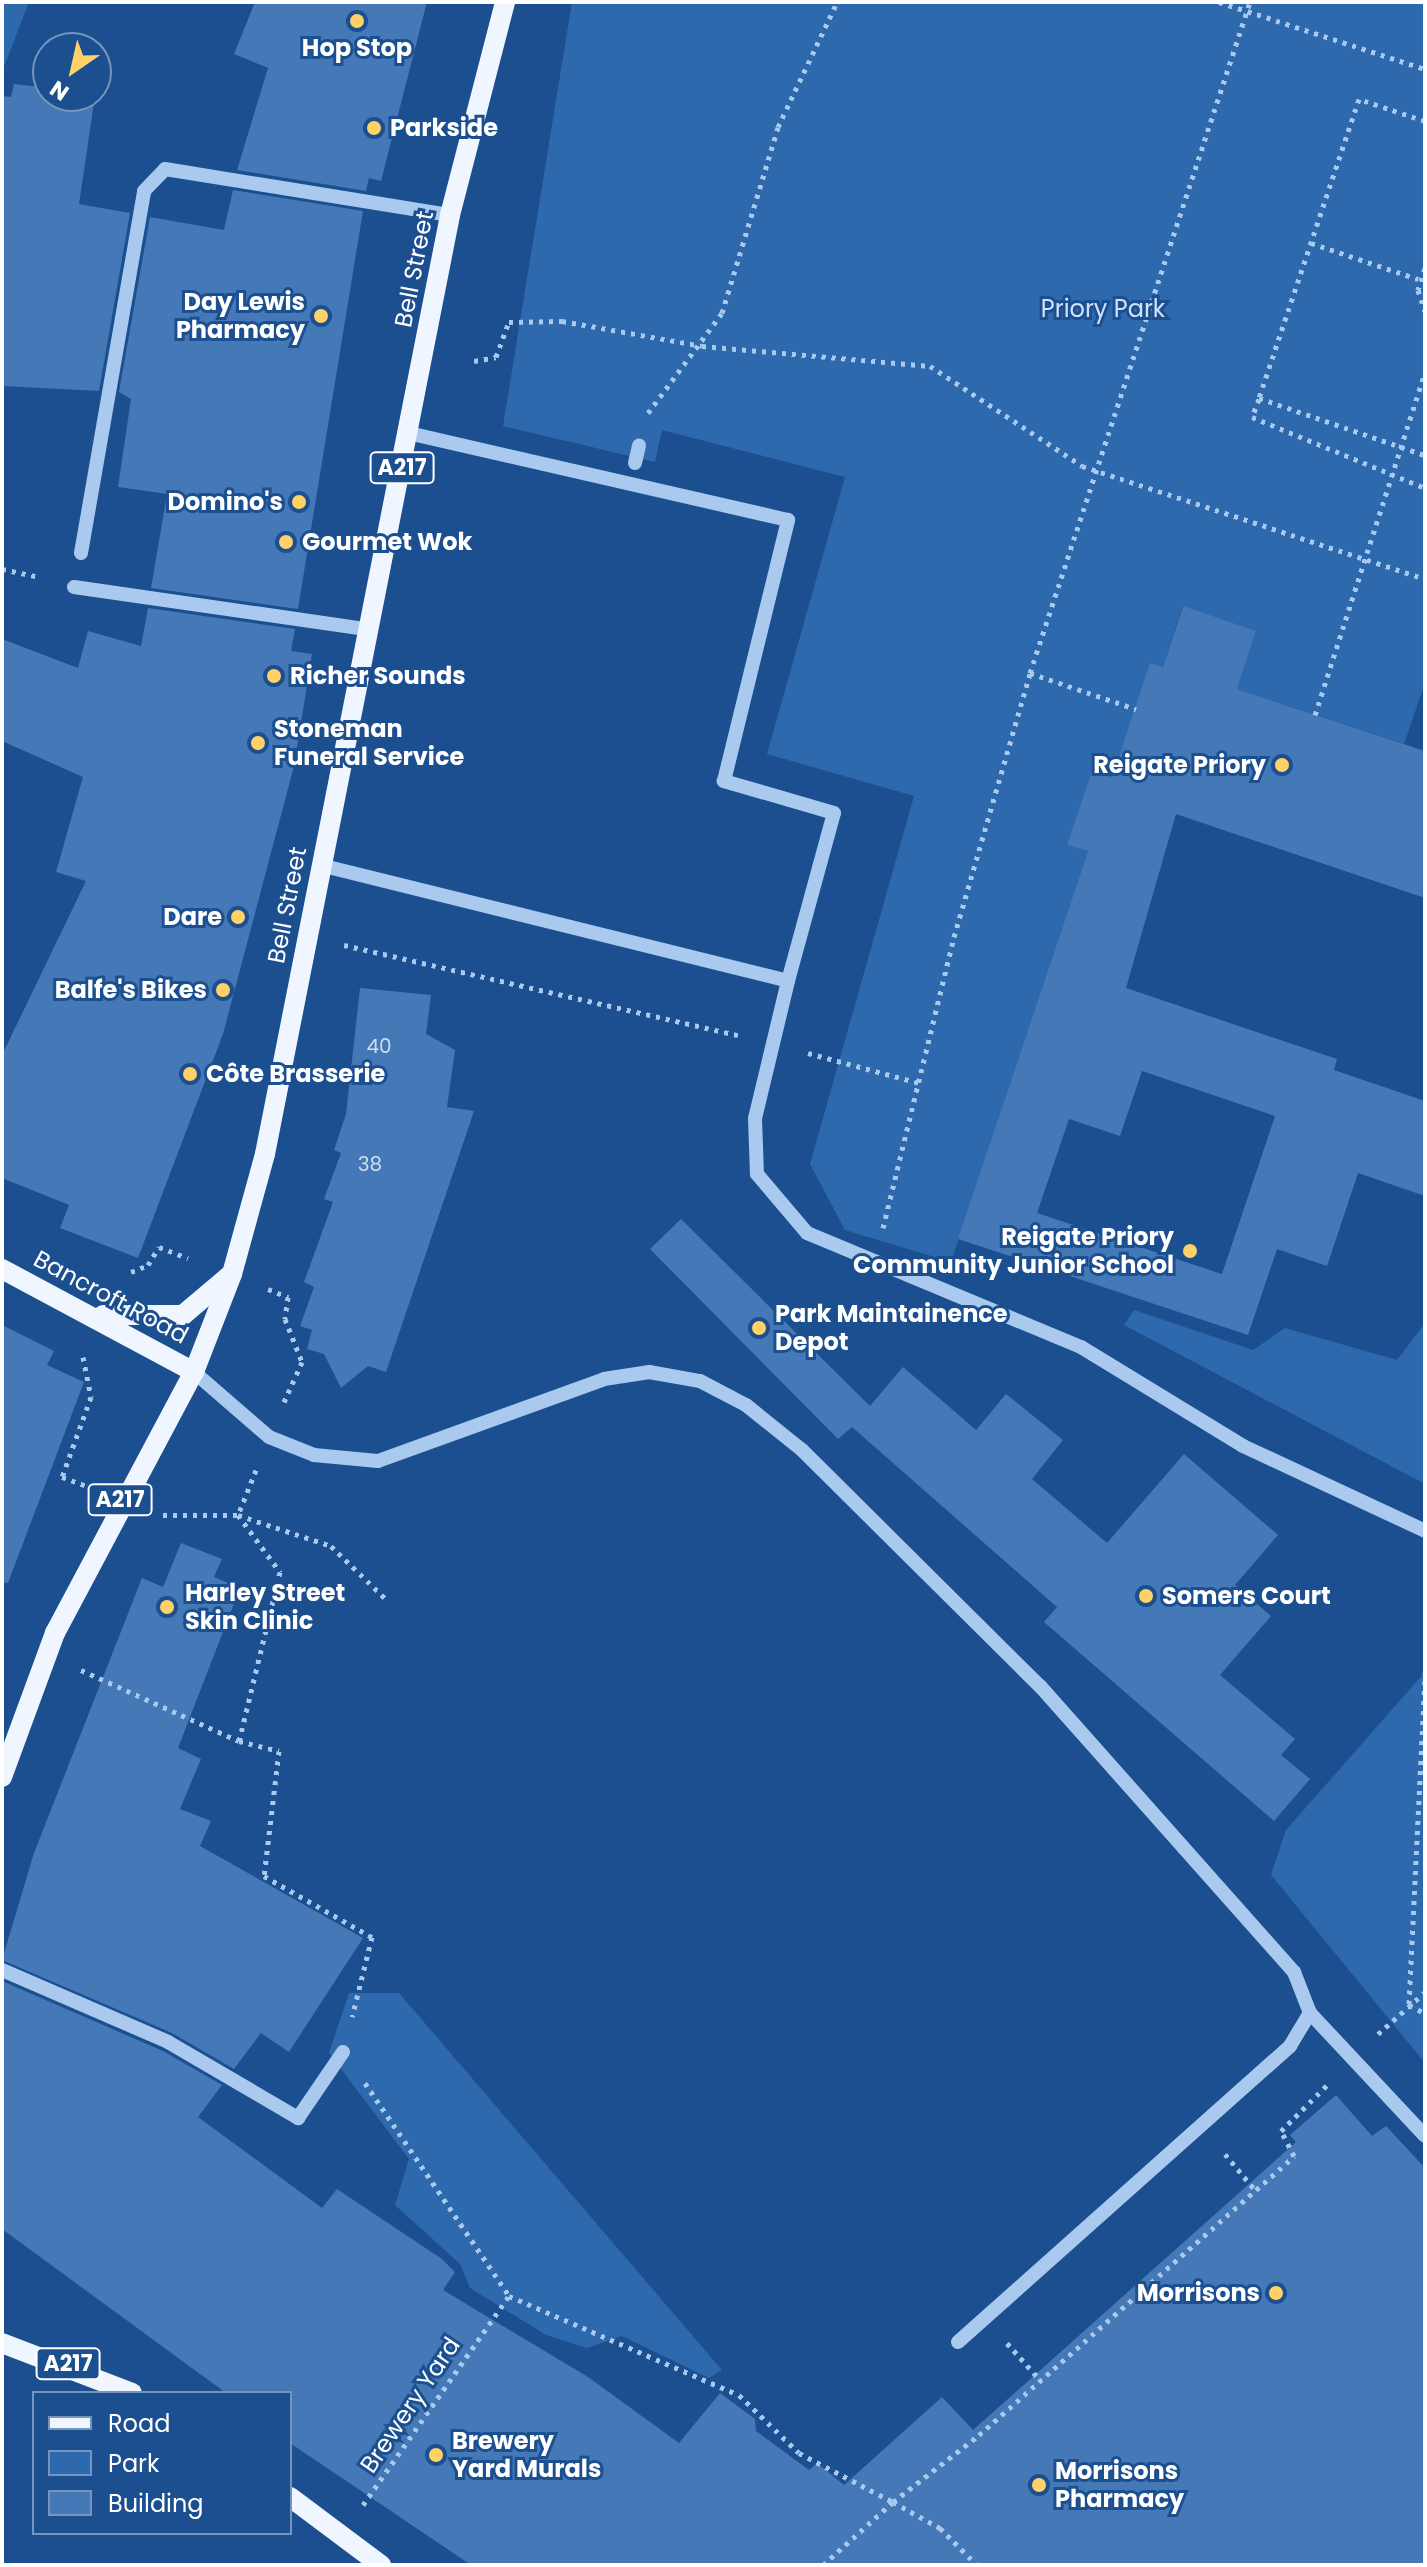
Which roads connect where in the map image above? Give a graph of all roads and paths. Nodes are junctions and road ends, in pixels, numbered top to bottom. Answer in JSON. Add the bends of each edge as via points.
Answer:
{"nodes":[{"id":1,"x":505,"y":2,"type":"edge"},
{"id":2,"x":837,"y":2,"type":"edge"},
{"id":3,"x":1219,"y":2,"type":"edge"},
{"id":4,"x":1250,"y":2,"type":"edge"},
{"id":5,"x":1247,"y":11,"type":"junction"},
{"id":6,"x":1425,"y":69,"type":"edge"},
{"id":7,"x":1425,"y":121,"type":"edge"},
{"id":8,"x":450,"y":215,"type":"junction"},
{"id":9,"x":1311,"y":243,"type":"junction"},
{"id":10,"x":1425,"y":268,"type":"edge"},
{"id":11,"x":1418,"y":279,"type":"junction"},
{"id":12,"x":1425,"y":311,"type":"edge"},
{"id":13,"x":702,"y":346,"type":"junction"},
{"id":14,"x":474,"y":361,"type":"dead end"},
{"id":15,"x":1425,"y":372,"type":"edge"},
{"id":16,"x":1259,"y":398,"type":"junction"},
{"id":17,"x":409,"y":433,"type":"junction"},
{"id":18,"x":639,"y":445,"type":"joint"},
{"id":19,"x":1401,"y":447,"type":"junction"},
{"id":20,"x":1425,"y":455,"type":"edge"},
{"id":21,"x":635,"y":463,"type":"dead end"},
{"id":22,"x":1097,"y":471,"type":"junction"},
{"id":23,"x":1391,"y":479,"type":"junction"},
{"id":24,"x":1425,"y":488,"type":"edge"},
{"id":25,"x":81,"y":553,"type":"dead end"},
{"id":26,"x":1365,"y":559,"type":"junction"},
{"id":27,"x":1425,"y":579,"type":"edge"},
{"id":28,"x":74,"y":587,"type":"dead end"},
{"id":29,"x":366,"y":629,"type":"junction"},
{"id":30,"x":1030,"y":673,"type":"junction"},
{"id":31,"x":1136,"y":709,"type":"dead end"},
{"id":32,"x":1315,"y":715,"type":"dead end"},
{"id":33,"x":320,"y":865,"type":"junction"},
{"id":34,"x":307,"y":936,"type":"junction"},
{"id":35,"x":788,"y":981,"type":"junction"},
{"id":36,"x":768,"y":1043,"type":"junction"},
{"id":37,"x":919,"y":1083,"type":"junction"},
{"id":38,"x":874,"y":1264,"type":"junction"},
{"id":39,"x":2,"y":1269,"type":"edge"},
{"id":40,"x":232,"y":1274,"type":"junction"},
{"id":41,"x":98,"y":1315,"type":"junction"},
{"id":42,"x":194,"y":1372,"type":"junction"},
{"id":43,"x":269,"y":1437,"type":"junction"},
{"id":44,"x":1425,"y":1531,"type":"edge"},
{"id":45,"x":47,"y":1656,"type":"junction"},
{"id":46,"x":1425,"y":1672,"type":"edge"},
{"id":47,"x":239,"y":1741,"type":"junction"},
{"id":48,"x":2,"y":1777,"type":"edge"},
{"id":49,"x":2,"y":1970,"type":"edge"},
{"id":50,"x":1425,"y":1993,"type":"edge"},
{"id":51,"x":1409,"y":2005,"type":"junction"},
{"id":52,"x":1310,"y":2013,"type":"junction"},
{"id":53,"x":1425,"y":2013,"type":"edge"},
{"id":54,"x":343,"y":2052,"type":"junction"},
{"id":55,"x":1354,"y":2058,"type":"junction"},
{"id":56,"x":1425,"y":2136,"type":"edge"},
{"id":57,"x":509,"y":2296,"type":"junction"},
{"id":58,"x":958,"y":2342,"type":"dead end"},
{"id":59,"x":2,"y":2343,"type":"edge"},
{"id":60,"x":127,"y":2391,"type":"edge"},
{"id":61,"x":292,"y":2498,"type":"edge"},
{"id":62,"x":893,"y":2502,"type":"junction"},
{"id":63,"x":341,"y":2535,"type":"junction"},
{"id":64,"x":381,"y":2565,"type":"edge"},
{"id":65,"x":823,"y":2565,"type":"edge"},
{"id":66,"x":977,"y":2565,"type":"edge"}],
"edges":[{"from":1,"to":8,"type":"main road","name":"Bell Street","number":"A217"},
{"from":2,"to":13,"type":"path","via":[[778,127],[735,277]]},
{"from":3,"to":5,"type":"path"},
{"from":4,"to":5,"type":"path"},
{"from":5,"to":6,"type":"path"},
{"from":5,"to":22,"type":"path"},
{"from":7,"to":9,"type":"path","via":[[1359,99]]},
{"from":8,"to":17,"type":"main road","name":"Bell Street","number":"A217"},
{"from":8,"to":25,"type":"lane","via":[[165,169],[144,191]]},
{"from":9,"to":11,"type":"path"},
{"from":9,"to":16,"type":"path"},
{"from":10,"to":11,"type":"path"},
{"from":11,"to":12,"type":"path"},
{"from":13,"to":14,"type":"path","via":[[562,321],[509,322],[496,357]]},
{"from":13,"to":18,"type":"path","via":[[659,392]]},
{"from":13,"to":22,"type":"path","via":[[930,366]]},
{"from":15,"to":19,"type":"path"},
{"from":16,"to":19,"type":"path"},
{"from":16,"to":23,"type":"path","via":[[1252,417]]},
{"from":17,"to":29,"type":"main road","name":"Bell Street","number":"A217"},
{"from":17,"to":35,"type":"lane","via":[[788,520],[724,781],[834,813]]},
{"from":18,"to":21,"type":"lane"},
{"from":19,"to":20,"type":"path"},
{"from":19,"to":23,"type":"path"},
{"from":22,"to":26,"type":"path"},
{"from":22,"to":30,"type":"path"},
{"from":23,"to":24,"type":"path"},
{"from":23,"to":26,"type":"path"},
{"from":26,"to":27,"type":"path"},
{"from":26,"to":32,"type":"path"},
{"from":28,"to":29,"type":"lane"},
{"from":29,"to":33,"type":"main road","name":"Bell Street","number":"A217"},
{"from":30,"to":31,"type":"path"},
{"from":30,"to":37,"type":"path"},
{"from":33,"to":34,"type":"main road","name":"Bell Street","number":"A217"},
{"from":33,"to":35,"type":"lane"},
{"from":34,"to":36,"type":"path"},
{"from":34,"to":40,"type":"main road","name":"Bell Street","number":"A217","via":[[265,1154]]},
{"from":35,"to":36,"type":"lane"},
{"from":36,"to":37,"type":"path"},
{"from":36,"to":38,"type":"lane","via":[[755,1118],[757,1174],[807,1233]]},
{"from":37,"to":38,"type":"path"},
{"from":38,"to":44,"type":"lane","via":[[1081,1347],[1243,1446]]},
{"from":39,"to":41,"type":"main road","name":"Bancroft Road"},
{"from":40,"to":41,"type":"main road","via":[[183,1315]]},
{"from":40,"to":42,"type":"main road","name":"Bell Street","number":"A217"},
{"from":41,"to":42,"type":"main road","name":"Bancroft Road"},
{"from":42,"to":43,"type":"lane"},
{"from":42,"to":45,"type":"main road","name":"Bell Street","number":"A217","via":[[121,1499]]},
{"from":43,"to":47,"type":"path","via":[[238,1515],[280,1572]]},
{"from":43,"to":52,"type":"lane","via":[[314,1455],[378,1461],[604,1379],[649,1372],[700,1381],[746,1405],[802,1450],[1040,1686],[1294,1972]]},
{"from":45,"to":47,"type":"path"},
{"from":45,"to":48,"type":"main road","name":"Bell Street","number":"A217"},
{"from":46,"to":51,"type":"path"},
{"from":47,"to":54,"type":"path","via":[[279,1751],[264,1876],[372,1937]]},
{"from":49,"to":54,"type":"lane","via":[[168,2042],[298,2118]]},
{"from":50,"to":51,"type":"path"},
{"from":51,"to":53,"type":"path"},
{"from":51,"to":55,"type":"path"},
{"from":52,"to":55,"type":"lane"},
{"from":52,"to":58,"type":"lane","via":[[1290,2046]]},
{"from":54,"to":57,"type":"path"},
{"from":55,"to":56,"type":"lane"},
{"from":55,"to":62,"type":"path","via":[[1281,2131],[1294,2156],[979,2435]]},
{"from":57,"to":62,"type":"path","via":[[739,2395],[799,2453]]},
{"from":57,"to":63,"type":"path","name":"Brewery Yard"},
{"from":59,"to":60,"type":"main road","number":"A217"},
{"from":61,"to":63,"type":"main road"},
{"from":62,"to":65,"type":"path"},
{"from":62,"to":66,"type":"path","via":[[940,2528]]},
{"from":63,"to":64,"type":"main road"}]}
